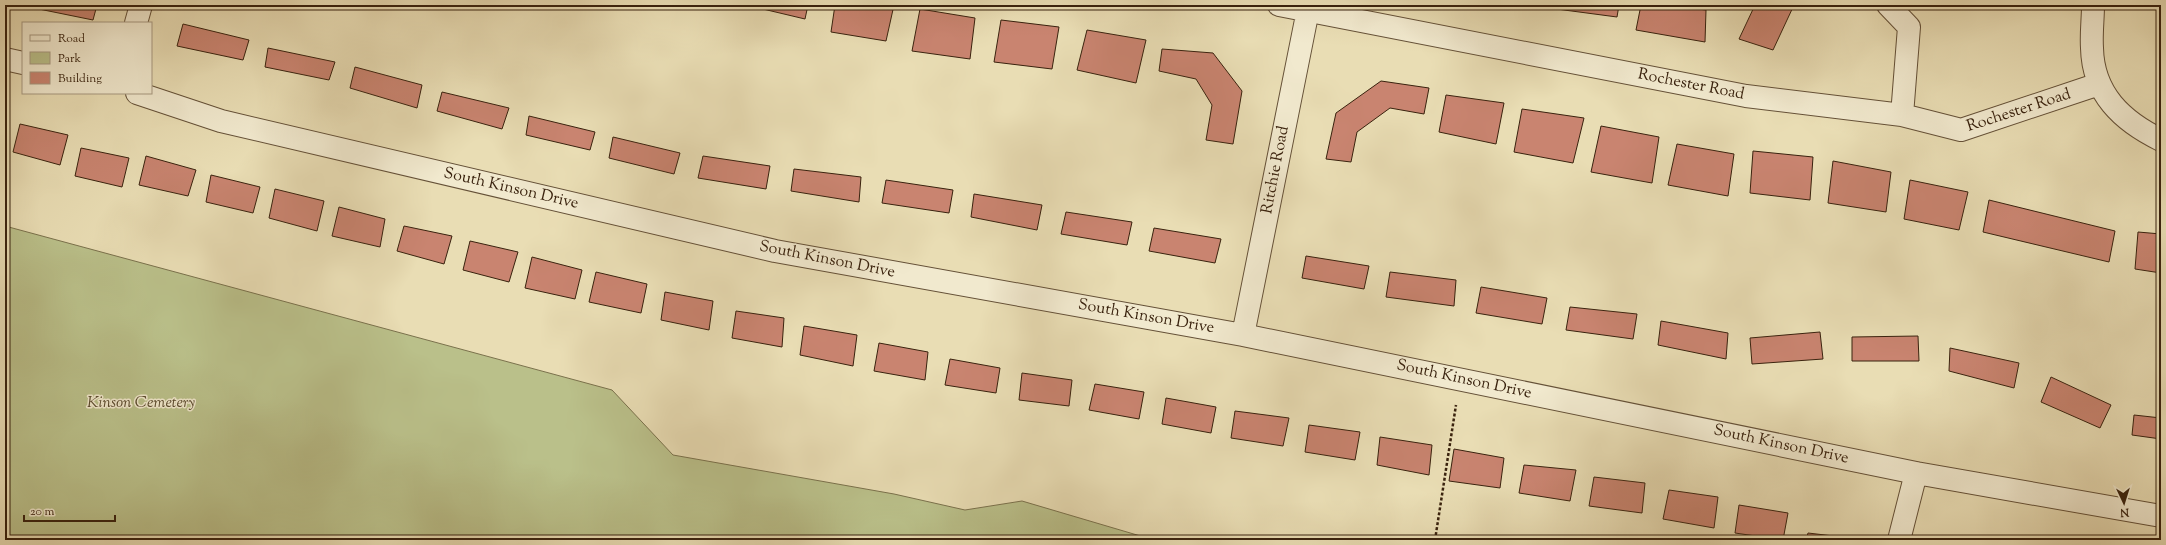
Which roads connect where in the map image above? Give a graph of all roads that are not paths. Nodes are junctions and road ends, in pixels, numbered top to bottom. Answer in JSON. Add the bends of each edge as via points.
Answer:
{"nodes":[{"id":1,"x":141,"y":5,"type":"edge"},
{"id":2,"x":1279,"y":5,"type":"edge"},
{"id":3,"x":1888,"y":5,"type":"edge"},
{"id":4,"x":2094,"y":5,"type":"edge"},
{"id":5,"x":1309,"y":8,"type":"edge"},
{"id":6,"x":136,"y":22,"type":"edge"},
{"id":7,"x":5,"y":59,"type":"edge"},
{"id":8,"x":22,"y":63,"type":"edge"},
{"id":9,"x":2099,"y":84,"type":"junction"},
{"id":10,"x":140,"y":94,"type":"edge"},
{"id":11,"x":1902,"y":115,"type":"junction"},
{"id":12,"x":2161,"y":140,"type":"edge"},
{"id":13,"x":1243,"y":335,"type":"junction"},
{"id":14,"x":1916,"y":473,"type":"junction"},
{"id":15,"x":2161,"y":516,"type":"edge"},
{"id":16,"x":1899,"y":540,"type":"edge"}],
"edges":[{"from":1,"to":6,"type":"street"},
{"from":2,"to":5,"type":"street","name":"Rochester Road"},
{"from":3,"to":11,"type":"street","via":[[1909,27]]},
{"from":4,"to":9,"type":"street","via":[[2092,49]]},
{"from":5,"to":11,"type":"street","name":"Rochester Road","via":[[1746,96]]},
{"from":5,"to":13,"type":"street","name":"Ritchie Road"},
{"from":7,"to":8,"type":"street"},
{"from":9,"to":11,"type":"street","name":"Rochester Road","via":[[1961,130]]},
{"from":9,"to":12,"type":"street","via":[[2116,110],[2142,131]]},
{"from":10,"to":13,"type":"street","name":"South Kinson Drive","via":[[221,121],[775,251]]},
{"from":13,"to":14,"type":"street","name":"South Kinson Drive"},
{"from":14,"to":15,"type":"street","name":"South Kinson Drive"},
{"from":14,"to":16,"type":"street"}]}
